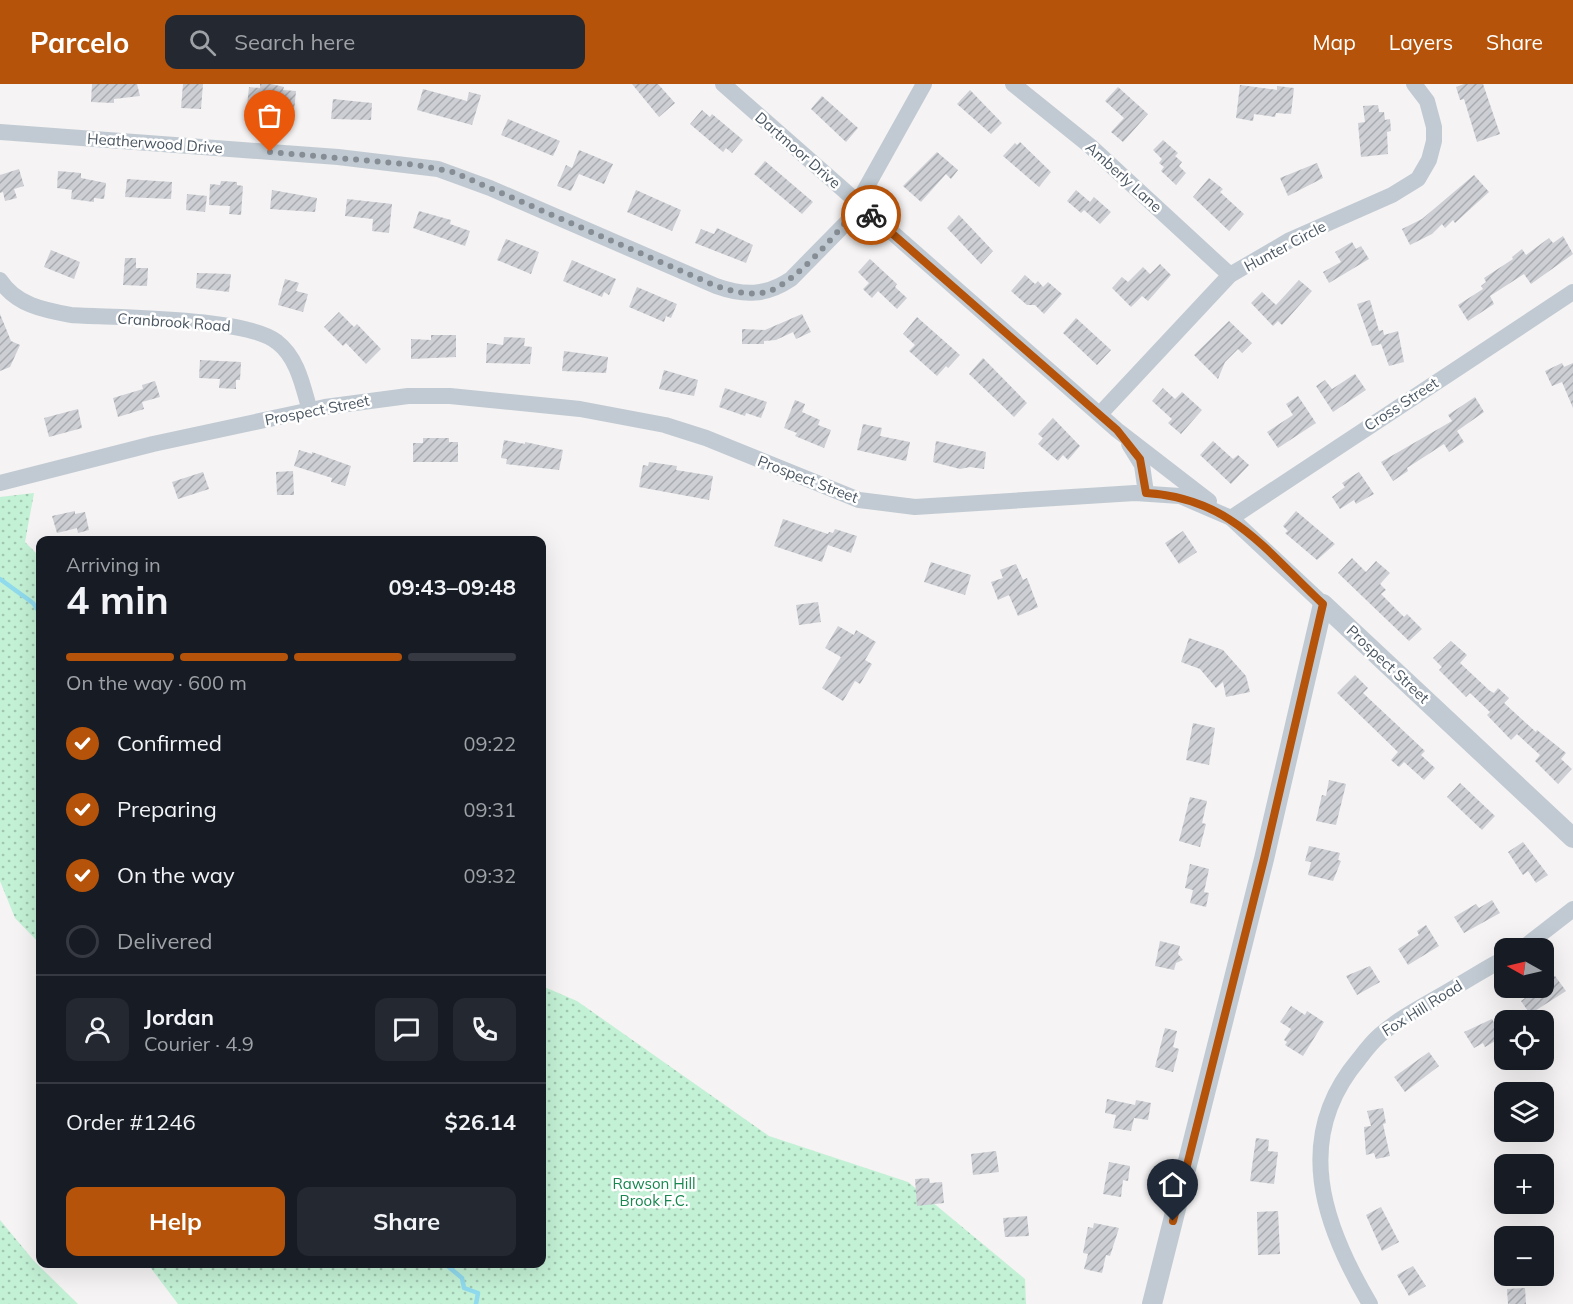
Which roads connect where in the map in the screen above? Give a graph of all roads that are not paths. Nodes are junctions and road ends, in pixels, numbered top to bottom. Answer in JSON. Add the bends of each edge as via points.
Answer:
{"nodes":[{"id":1,"x":723,"y":84,"type":"edge"},
{"id":2,"x":924,"y":84,"type":"edge"},
{"id":3,"x":1013,"y":84,"type":"edge"},
{"id":4,"x":1414,"y":84,"type":"edge"},
{"id":5,"x":0,"y":132,"type":"edge"},
{"id":6,"x":859,"y":204,"type":"junction"},
{"id":7,"x":1230,"y":276,"type":"junction"},
{"id":8,"x":0,"y":280,"type":"edge"},
{"id":9,"x":1573,"y":292,"type":"edge"},
{"id":10,"x":310,"y":411,"type":"junction"},
{"id":11,"x":1100,"y":414,"type":"junction"},
{"id":12,"x":1117,"y":430,"type":"junction"},
{"id":13,"x":1164,"y":466,"type":"junction"},
{"id":14,"x":0,"y":483,"type":"edge"},
{"id":15,"x":1146,"y":493,"type":"junction"},
{"id":16,"x":1170,"y":494,"type":"junction"},
{"id":17,"x":1231,"y":518,"type":"junction"},
{"id":18,"x":1323,"y":604,"type":"junction"},
{"id":19,"x":1573,"y":838,"type":"edge"},
{"id":20,"x":1573,"y":909,"type":"edge"},
{"id":21,"x":1536,"y":938,"type":"edge"},
{"id":22,"x":1494,"y":965,"type":"edge"},
{"id":23,"x":1152,"y":1304,"type":"edge"},
{"id":24,"x":1370,"y":1304,"type":"edge"}],
"edges":[{"from":1,"to":6,"type":"street","name":"Dartmoor Drive"},
{"from":2,"to":6,"type":"street"},
{"from":3,"to":7,"type":"street","name":"Amberly Lane","via":[[1090,146]]},
{"from":4,"to":7,"type":"street","name":"Hunter Circle","via":[[1427,101],[1434,127],[1429,160],[1418,179],[1392,195],[1290,240]]},
{"from":5,"to":6,"type":"street","name":"Heatherwood Drive","via":[[338,157],[438,169],[716,286],[743,293],[765,292],[791,279],[848,222]]},
{"from":6,"to":11,"type":"street","name":"Dartmoor Drive"},
{"from":7,"to":11,"type":"street","name":"Hunter Circle"},
{"from":8,"to":10,"type":"street","name":"Cranbrook Road","via":[[20,300],[46,311],[234,325],[265,333],[280,344],[294,364]]},
{"from":9,"to":17,"type":"street","name":"Cross Street"},
{"from":10,"to":14,"type":"street","name":"Prospect Street","via":[[153,444]]},
{"from":10,"to":15,"type":"street","name":"Prospect Street","via":[[362,400],[408,396],[580,409],[665,425],[859,500],[907,507]]},
{"from":11,"to":12,"type":"street","name":"Dartmoor Drive"},
{"from":12,"to":13,"type":"street","name":"Dartmoor Drive"},
{"from":12,"to":15,"type":"street","name":"Dartmoor Drive","via":[[1140,459]]},
{"from":13,"to":16,"type":"street"},
{"from":13,"to":17,"type":"street","name":"Dartmoor Drive"},
{"from":15,"to":16,"type":"street","name":"Prospect Street"},
{"from":16,"to":17,"type":"street","name":"Prospect Street","via":[[1202,503]]},
{"from":17,"to":18,"type":"street","name":"Prospect Street"},
{"from":18,"to":19,"type":"street","name":"Prospect Street"},
{"from":18,"to":23,"type":"street","via":[[1264,859]]},
{"from":20,"to":21,"type":"street"},
{"from":22,"to":24,"type":"street","name":"Fox Hill Road","via":[[1377,1037],[1333,1095],[1321,1142],[1320,1181],[1334,1233]]}]}
